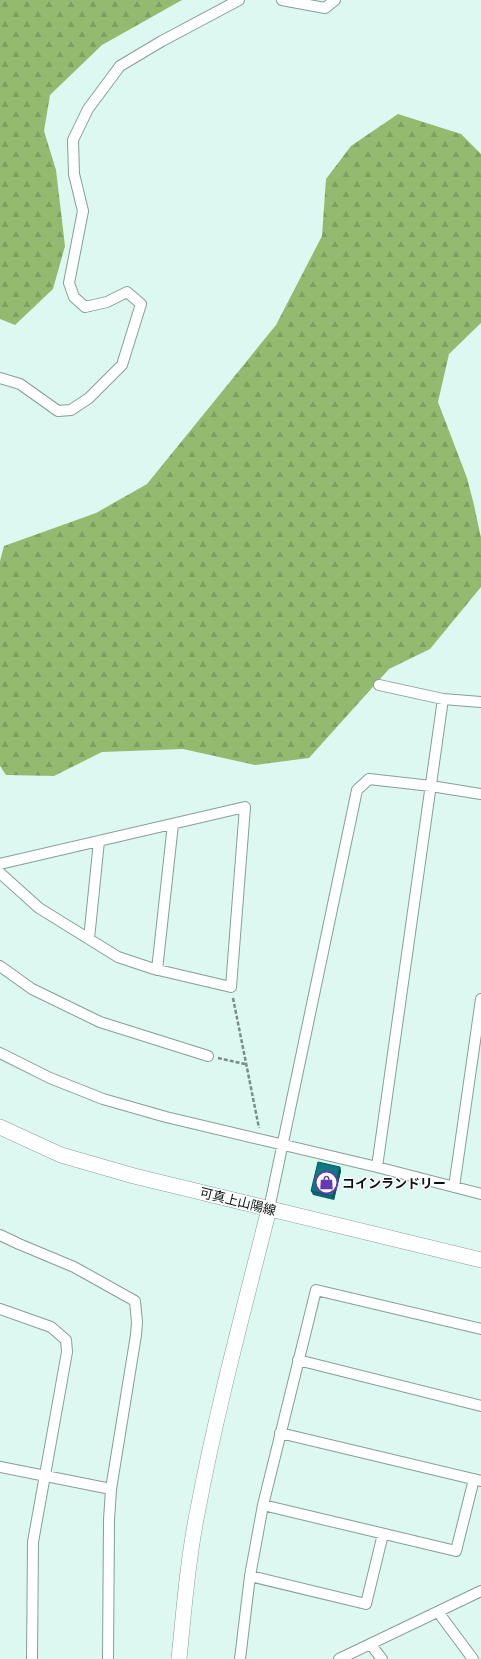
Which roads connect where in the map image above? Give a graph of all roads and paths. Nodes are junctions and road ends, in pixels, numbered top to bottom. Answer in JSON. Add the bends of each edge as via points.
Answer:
{"nodes":[{"id":1,"x":239,"y":0,"type":"edge"},
{"id":2,"x":282,"y":0,"type":"edge"},
{"id":3,"x":335,"y":0,"type":"edge"},
{"id":4,"x":0,"y":378,"type":"edge"},
{"id":5,"x":380,"y":685,"type":"dead end"},
{"id":6,"x":443,"y":699,"type":"junction"},
{"id":7,"x":481,"y":702,"type":"edge"},
{"id":8,"x":431,"y":786,"type":"junction"},
{"id":9,"x":481,"y":794,"type":"edge"},
{"id":10,"x":172,"y":824,"type":"junction"},
{"id":11,"x":98,"y":841,"type":"junction"},
{"id":12,"x":0,"y":864,"type":"edge"},
{"id":13,"x":0,"y":874,"type":"edge"},
{"id":14,"x":89,"y":939,"type":"junction"},
{"id":15,"x":0,"y":966,"type":"edge"},
{"id":16,"x":157,"y":970,"type":"junction"},
{"id":17,"x":231,"y":987,"type":"junction"},
{"id":18,"x":481,"y":999,"type":"edge"},
{"id":19,"x":0,"y":1053,"type":"edge"},
{"id":20,"x":208,"y":1056,"type":"joint"},
{"id":21,"x":245,"y":1064,"type":"junction"},
{"id":22,"x":0,"y":1127,"type":"edge"},
{"id":23,"x":261,"y":1140,"type":"junction"},
{"id":24,"x":284,"y":1146,"type":"junction"},
{"id":25,"x":377,"y":1167,"type":"junction"},
{"id":26,"x":454,"y":1187,"type":"junction"},
{"id":27,"x":481,"y":1194,"type":"edge"},
{"id":28,"x":269,"y":1209,"type":"junction"},
{"id":29,"x":0,"y":1235,"type":"edge"},
{"id":30,"x":481,"y":1260,"type":"edge"},
{"id":31,"x":0,"y":1309,"type":"edge"},
{"id":32,"x":481,"y":1329,"type":"edge"},
{"id":33,"x":298,"y":1360,"type":"junction"},
{"id":34,"x":481,"y":1406,"type":"edge"},
{"id":35,"x":280,"y":1432,"type":"junction"},
{"id":36,"x":0,"y":1467,"type":"edge"},
{"id":37,"x":45,"y":1476,"type":"junction"},
{"id":38,"x":478,"y":1480,"type":"edge"},
{"id":39,"x":111,"y":1489,"type":"junction"},
{"id":40,"x":263,"y":1505,"type":"junction"},
{"id":41,"x":383,"y":1534,"type":"junction"},
{"id":42,"x":250,"y":1576,"type":"junction"},
{"id":43,"x":481,"y":1591,"type":"edge"},
{"id":44,"x":438,"y":1612,"type":"junction"},
{"id":45,"x":371,"y":1645,"type":"junction"},
{"id":46,"x":32,"y":1659,"type":"edge"},
{"id":47,"x":108,"y":1659,"type":"edge"},
{"id":48,"x":179,"y":1659,"type":"edge"},
{"id":49,"x":240,"y":1659,"type":"edge"},
{"id":50,"x":339,"y":1659,"type":"edge"},
{"id":51,"x":382,"y":1659,"type":"edge"},
{"id":52,"x":473,"y":1659,"type":"edge"}],
"edges":[{"from":1,"to":4,"type":"street","via":[[120,66],[88,109],[73,140],[74,174],[83,211],[69,283],[74,297],[85,307],[107,302],[127,292],[141,304],[122,364],[89,398],[71,410],[58,411],[20,384]]},
{"from":2,"to":3,"type":"street","via":[[325,8]]},
{"from":5,"to":6,"type":"street"},
{"from":6,"to":7,"type":"street"},
{"from":6,"to":8,"type":"street"},
{"from":8,"to":9,"type":"street"},
{"from":8,"to":24,"type":"street","via":[[370,779],[357,790]]},
{"from":8,"to":25,"type":"street"},
{"from":10,"to":11,"type":"street"},
{"from":10,"to":16,"type":"street"},
{"from":10,"to":17,"type":"street","via":[[245,807]]},
{"from":11,"to":12,"type":"street"},
{"from":11,"to":14,"type":"street"},
{"from":13,"to":14,"type":"street","via":[[39,908]]},
{"from":14,"to":16,"type":"street","via":[[118,956]]},
{"from":15,"to":20,"type":"street","via":[[32,989],[100,1022]]},
{"from":16,"to":17,"type":"street"},
{"from":17,"to":21,"type":"path"},
{"from":18,"to":26,"type":"street"},
{"from":19,"to":23,"type":"street","via":[[50,1078],[102,1099]]},
{"from":20,"to":21,"type":"path"},
{"from":21,"to":23,"type":"path"},
{"from":22,"to":28,"type":"main road","name":"可真上山陽線","via":[[61,1156]]},
{"from":23,"to":24,"type":"street"},
{"from":24,"to":25,"type":"street"},
{"from":24,"to":28,"type":"street"},
{"from":25,"to":26,"type":"street"},
{"from":26,"to":27,"type":"street"},
{"from":28,"to":30,"type":"main road","name":"可真上山陽線"},
{"from":28,"to":48,"type":"main road","via":[[197,1510]]},
{"from":29,"to":39,"type":"street","via":[[74,1267],[135,1301],[136,1335]]},
{"from":31,"to":37,"type":"street","via":[[51,1327],[66,1340],[67,1352]]},
{"from":32,"to":33,"type":"street","via":[[316,1290]]},
{"from":33,"to":34,"type":"street"},
{"from":33,"to":35,"type":"street"},
{"from":35,"to":38,"type":"street"},
{"from":35,"to":40,"type":"street"},
{"from":36,"to":37,"type":"street"},
{"from":37,"to":39,"type":"street"},
{"from":37,"to":46,"type":"street","via":[[33,1542]]},
{"from":38,"to":41,"type":"street","via":[[456,1551]]},
{"from":39,"to":47,"type":"street"},
{"from":40,"to":41,"type":"street"},
{"from":40,"to":42,"type":"street"},
{"from":41,"to":42,"type":"street","via":[[366,1604]]},
{"from":42,"to":49,"type":"street"},
{"from":43,"to":44,"type":"street"},
{"from":44,"to":45,"type":"street"},
{"from":44,"to":52,"type":"street"},
{"from":45,"to":50,"type":"street"},
{"from":45,"to":51,"type":"street"}]}
